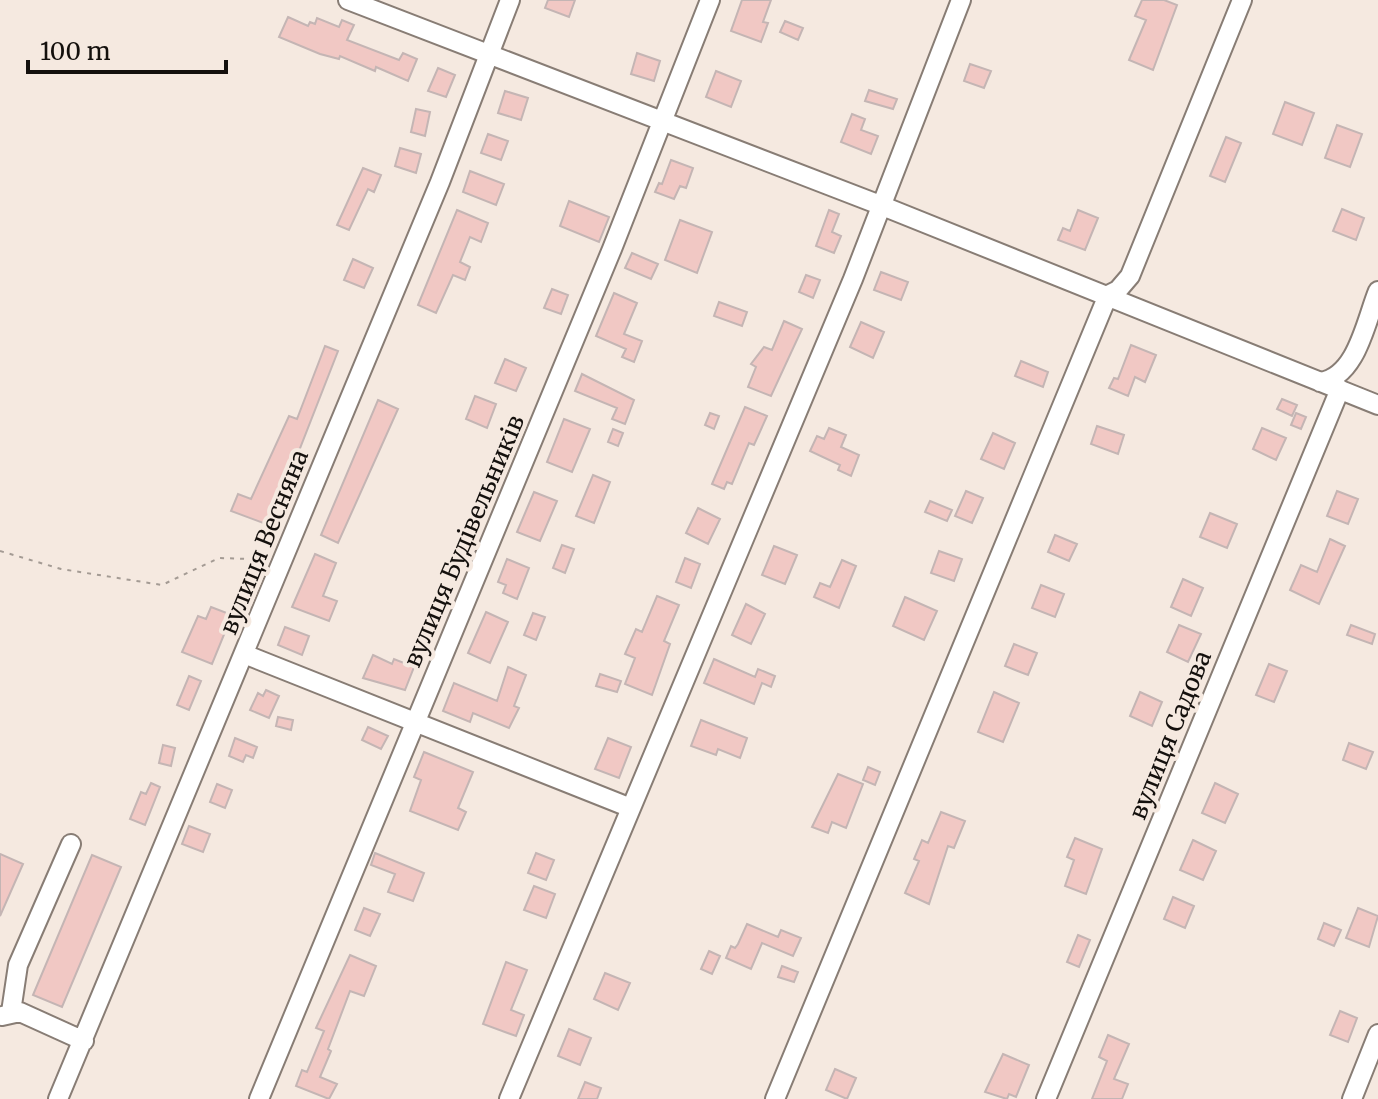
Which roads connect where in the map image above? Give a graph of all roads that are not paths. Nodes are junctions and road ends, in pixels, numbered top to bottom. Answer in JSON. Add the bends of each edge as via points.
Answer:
{"nodes":[{"id":1,"x":348,"y":0,"type":"edge"},
{"id":2,"x":510,"y":0,"type":"edge"},
{"id":3,"x":710,"y":0,"type":"edge"},
{"id":4,"x":961,"y":0,"type":"edge"},
{"id":5,"x":1242,"y":0,"type":"edge"},
{"id":6,"x":488,"y":55,"type":"junction"},
{"id":7,"x":661,"y":121,"type":"junction"},
{"id":8,"x":880,"y":205,"type":"junction"},
{"id":9,"x":1378,"y":291,"type":"edge"},
{"id":10,"x":1108,"y":295,"type":"junction"},
{"id":11,"x":1320,"y":382,"type":"junction"},
{"id":12,"x":1340,"y":389,"type":"junction"},
{"id":13,"x":1378,"y":405,"type":"edge"},
{"id":14,"x":244,"y":654,"type":"junction"},
{"id":15,"x":415,"y":719,"type":"junction"},
{"id":16,"x":631,"y":808,"type":"junction"},
{"id":17,"x":71,"y":844,"type":"dead end"},
{"id":18,"x":6,"y":1014,"type":"edge"},
{"id":19,"x":1378,"y":1034,"type":"edge"},
{"id":20,"x":84,"y":1041,"type":"junction"},
{"id":21,"x":58,"y":1099,"type":"edge"},
{"id":22,"x":259,"y":1099,"type":"edge"},
{"id":23,"x":509,"y":1099,"type":"edge"},
{"id":24,"x":775,"y":1099,"type":"edge"},
{"id":25,"x":1046,"y":1099,"type":"edge"},
{"id":26,"x":1352,"y":1099,"type":"edge"}],
"edges":[{"from":1,"to":6,"type":"street"},
{"from":2,"to":6,"type":"street","name":"вулиця Весняна"},
{"from":3,"to":7,"type":"street","name":"вулиця Будівельників"},
{"from":4,"to":8,"type":"street"},
{"from":5,"to":10,"type":"street","via":[[1130,276]]},
{"from":6,"to":7,"type":"street"},
{"from":6,"to":14,"type":"street","name":"вулиця Весняна"},
{"from":7,"to":8,"type":"street"},
{"from":7,"to":15,"type":"street","name":"вулиця Будівельників"},
{"from":8,"to":10,"type":"street"},
{"from":8,"to":16,"type":"street"},
{"from":9,"to":11,"type":"street","via":[[1346,367],[1334,379]]},
{"from":10,"to":11,"type":"street"},
{"from":10,"to":24,"type":"street"},
{"from":11,"to":12,"type":"street"},
{"from":12,"to":13,"type":"street"},
{"from":12,"to":25,"type":"street","name":"вулиця Садова"},
{"from":14,"to":15,"type":"street"},
{"from":14,"to":20,"type":"street","name":"вулиця Весняна"},
{"from":15,"to":16,"type":"street"},
{"from":15,"to":22,"type":"street","name":"вулиця Будівельників"},
{"from":16,"to":23,"type":"street"},
{"from":17,"to":18,"type":"street","via":[[18,965]]},
{"from":18,"to":20,"type":"street","via":[[29,1015]]},
{"from":19,"to":26,"type":"street"},
{"from":20,"to":21,"type":"street","name":"вулиця Весняна"}]}
